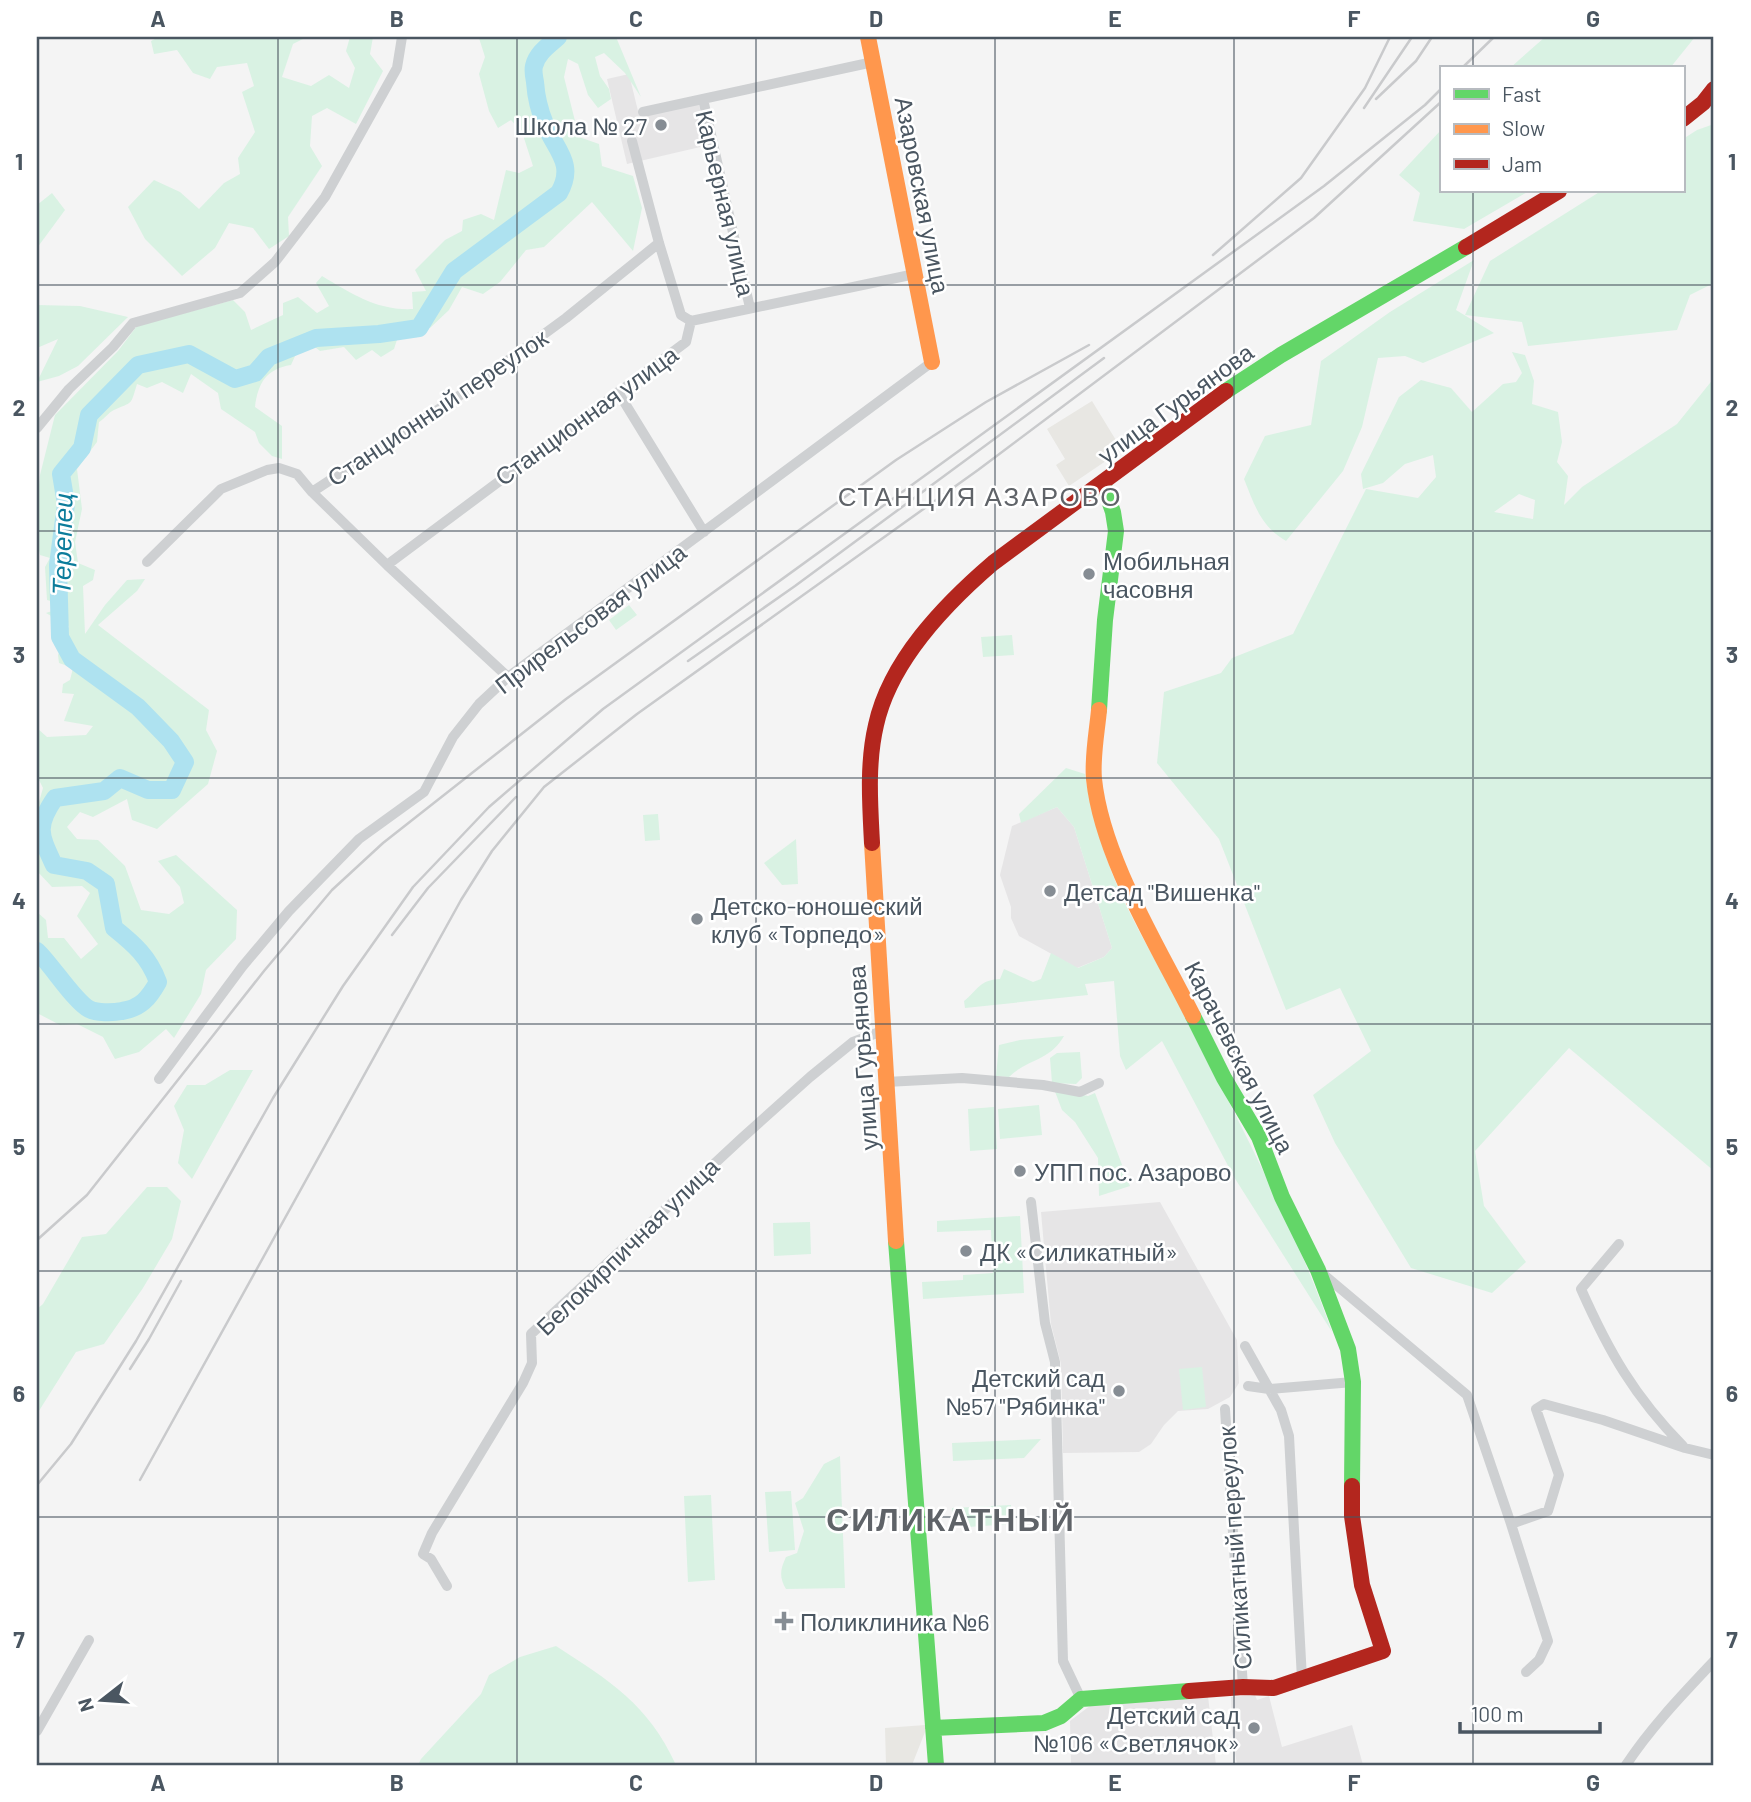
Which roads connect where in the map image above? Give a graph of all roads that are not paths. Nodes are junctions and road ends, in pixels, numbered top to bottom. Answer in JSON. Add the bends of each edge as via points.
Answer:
{"nodes":[{"id":1,"x":402,"y":37,"type":"edge"},
{"id":2,"x":868,"y":37,"type":"edge"},
{"id":3,"x":873,"y":62,"type":"junction"},
{"id":4,"x":1714,"y":89,"type":"edge"},
{"id":5,"x":703,"y":99,"type":"junction"},
{"id":6,"x":643,"y":112,"type":"dead end"},
{"id":7,"x":1684,"y":117,"type":"edge"},
{"id":8,"x":632,"y":141,"type":"dead end"},
{"id":9,"x":1557,"y":192,"type":"edge"},
{"id":10,"x":659,"y":243,"type":"junction"},
{"id":11,"x":915,"y":274,"type":"junction"},
{"id":12,"x":750,"y":308,"type":"junction"},
{"id":13,"x":691,"y":321,"type":"junction"},
{"id":14,"x":932,"y":362,"type":"joint"},
{"id":15,"x":618,"y":393,"type":"junction"},
{"id":16,"x":37,"y":428,"type":"edge"},
{"id":17,"x":1103,"y":482,"type":"junction"},
{"id":18,"x":312,"y":492,"type":"junction"},
{"id":19,"x":704,"y":532,"type":"junction"},
{"id":20,"x":147,"y":562,"type":"dead end"},
{"id":21,"x":387,"y":565,"type":"junction"},
{"id":22,"x":508,"y":677,"type":"junction"},
{"id":23,"x":882,"y":1031,"type":"junction"},
{"id":24,"x":159,"y":1079,"type":"dead end"},
{"id":25,"x":886,"y":1082,"type":"junction"},
{"id":26,"x":1099,"y":1083,"type":"dead end"},
{"id":27,"x":1031,"y":1202,"type":"dead end"},
{"id":28,"x":1619,"y":1244,"type":"dead end"},
{"id":29,"x":1318,"y":1269,"type":"junction"},
{"id":30,"x":1245,"y":1346,"type":"dead end"},
{"id":31,"x":1353,"y":1382,"type":"junction"},
{"id":32,"x":1248,"y":1386,"type":"dead end"},
{"id":33,"x":1269,"y":1389,"type":"junction"},
{"id":34,"x":1225,"y":1409,"type":"dead end"},
{"id":35,"x":1685,"y":1448,"type":"junction"},
{"id":36,"x":1714,"y":1455,"type":"edge"},
{"id":37,"x":1511,"y":1524,"type":"junction"},
{"id":38,"x":447,"y":1586,"type":"dead end"},
{"id":39,"x":89,"y":1640,"type":"dead end"},
{"id":40,"x":1714,"y":1661,"type":"edge"},
{"id":41,"x":1526,"y":1672,"type":"dead end"},
{"id":42,"x":1302,"y":1679,"type":"junction"},
{"id":43,"x":1243,"y":1687,"type":"junction"},
{"id":44,"x":1081,"y":1699,"type":"junction"},
{"id":45,"x":933,"y":1728,"type":"junction"},
{"id":46,"x":37,"y":1731,"type":"edge"},
{"id":47,"x":936,"y":1765,"type":"edge"},
{"id":48,"x":1626,"y":1765,"type":"edge"}],
"edges":[{"from":1,"to":16,"type":"street","via":[[397,68],[325,197],[275,262],[240,293],[133,323]]},
{"from":2,"to":3,"type":"street","name":"Азаровская улица"},
{"from":3,"to":5,"type":"street"},
{"from":3,"to":11,"type":"street","name":"Азаровская улица"},
{"from":4,"to":7,"type":"street"},
{"from":5,"to":6,"type":"street"},
{"from":5,"to":12,"type":"street","name":"Карьерная улица"},
{"from":8,"to":10,"type":"street"},
{"from":9,"to":17,"type":"street","name":"улица Гурьянова","via":[[1281,355],[1214,398]]},
{"from":10,"to":13,"type":"street","via":[[681,315]]},
{"from":10,"to":18,"type":"street","name":"Станционный переулок","via":[[465,392]]},
{"from":11,"to":12,"type":"street","name":"Станционная улица"},
{"from":11,"to":14,"type":"street","name":"Азаровская улица"},
{"from":12,"to":13,"type":"street","name":"Станционная улица"},
{"from":13,"to":15,"type":"street","name":"Станционная улица","via":[[686,342]]},
{"from":14,"to":19,"type":"street","name":"Прирельсовая улица"},
{"from":15,"to":19,"type":"street"},
{"from":15,"to":21,"type":"street","name":"Станционная улица"},
{"from":17,"to":23,"type":"street","name":"улица Гурьянова","via":[[960,591],[892,681],[880,712],[870,763]]},
{"from":17,"to":29,"type":"street","name":"Карачевская улица","via":[[1116,531],[1094,778],[1104,826],[1136,904],[1259,1137]]},
{"from":18,"to":20,"type":"street","name":"Станционный переулок","via":[[297,474],[279,468],[221,489]]},
{"from":18,"to":21,"type":"street"},
{"from":19,"to":22,"type":"street","name":"Прирельсовая улица"},
{"from":21,"to":22,"type":"street"},
{"from":22,"to":24,"type":"street","name":"Прирельсовая улица","via":[[453,737],[424,792],[359,839],[289,911]]},
{"from":23,"to":25,"type":"street","name":"улица Гурьянова"},
{"from":23,"to":38,"type":"street","name":"Белокирпичная улица","via":[[853,1041],[810,1077],[531,1334],[533,1363],[423,1554]]},
{"from":25,"to":26,"type":"street","via":[[962,1078],[1080,1092]]},
{"from":25,"to":45,"type":"street","name":"улица Гурьянова"},
{"from":27,"to":44,"type":"street","via":[[1045,1323],[1055,1362],[1063,1661]]},
{"from":28,"to":35,"type":"street","via":[[1581,1289],[1627,1379],[1653,1416]]},
{"from":29,"to":31,"type":"street","name":"Карачевская улица","via":[[1348,1349]]},
{"from":29,"to":37,"type":"street","via":[[1467,1395]]},
{"from":30,"to":33,"type":"street"},
{"from":31,"to":33,"type":"street"},
{"from":31,"to":42,"type":"street","name":"Карачевская улица","via":[[1354,1529],[1363,1585],[1383,1651]]},
{"from":32,"to":33,"type":"street"},
{"from":33,"to":42,"type":"street","via":[[1282,1410],[1289,1436]]},
{"from":34,"to":43,"type":"street","name":"Силикатный переулок"},
{"from":35,"to":36,"type":"street"},
{"from":35,"to":37,"type":"street","via":[[1544,1405],[1536,1409],[1559,1475],[1548,1511]]},
{"from":37,"to":41,"type":"street","via":[[1548,1642]]},
{"from":39,"to":46,"type":"street"},
{"from":40,"to":48,"type":"street"},
{"from":42,"to":43,"type":"street","via":[[1273,1688]]},
{"from":43,"to":44,"type":"street"},
{"from":44,"to":45,"type":"street","via":[[1045,1723]]},
{"from":45,"to":47,"type":"street","name":"улица Гурьянова"}]}
